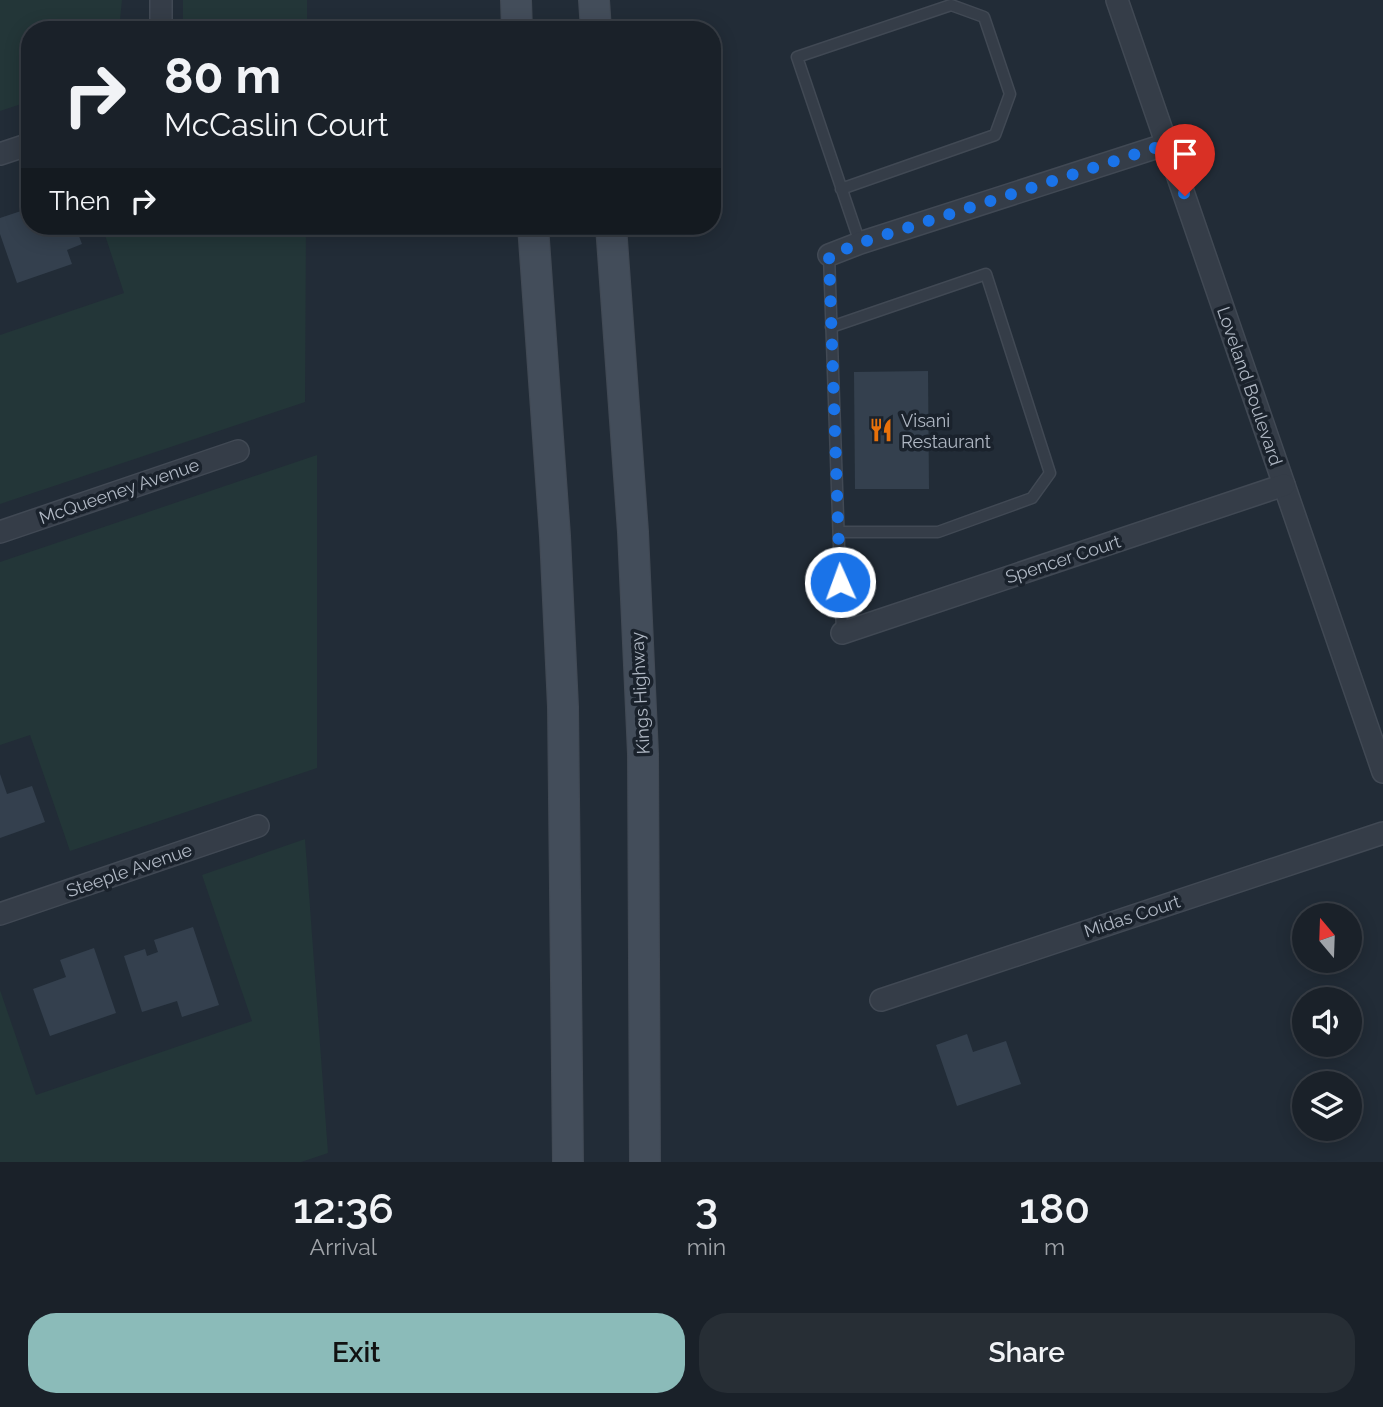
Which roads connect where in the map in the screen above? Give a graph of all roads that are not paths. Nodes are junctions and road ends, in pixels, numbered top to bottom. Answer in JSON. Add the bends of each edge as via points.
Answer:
{"nodes":[{"id":1,"x":161,"y":0,"type":"edge"},
{"id":2,"x":516,"y":0,"type":"edge"},
{"id":3,"x":594,"y":0,"type":"edge"},
{"id":4,"x":1117,"y":0,"type":"edge"},
{"id":5,"x":161,"y":21,"type":"edge"},
{"id":6,"x":517,"y":21,"type":"edge"},
{"id":7,"x":595,"y":21,"type":"edge"},
{"id":8,"x":1167,"y":144,"type":"junction"},
{"id":9,"x":21,"y":147,"type":"edge"},
{"id":10,"x":0,"y":154,"type":"edge"},
{"id":11,"x":841,"y":189,"type":"junction"},
{"id":12,"x":534,"y":235,"type":"edge"},
{"id":13,"x":612,"y":235,"type":"edge"},
{"id":14,"x":860,"y":243,"type":"junction"},
{"id":15,"x":829,"y":256,"type":"joint"},
{"id":16,"x":831,"y":327,"type":"junction"},
{"id":17,"x":239,"y":451,"type":"dead end"},
{"id":18,"x":1284,"y":485,"type":"junction"},
{"id":19,"x":839,"y":531,"type":"junction"},
{"id":20,"x":0,"y":532,"type":"edge"},
{"id":21,"x":842,"y":632,"type":"joint"},
{"id":22,"x":1383,"y":772,"type":"edge"},
{"id":23,"x":258,"y":826,"type":"dead end"},
{"id":24,"x":1383,"y":833,"type":"edge"},
{"id":25,"x":0,"y":914,"type":"edge"},
{"id":26,"x":881,"y":1000,"type":"dead end"},
{"id":27,"x":568,"y":1162,"type":"edge"},
{"id":28,"x":645,"y":1162,"type":"edge"}],
"edges":[{"from":1,"to":5,"type":"street"},
{"from":2,"to":6,"type":"main road"},
{"from":3,"to":7,"type":"main road"},
{"from":4,"to":8,"type":"street","name":"Loveland Boulevard"},
{"from":8,"to":14,"type":"street"},
{"from":8,"to":18,"type":"street","name":"Loveland Boulevard"},
{"from":9,"to":10,"type":"street"},
{"from":11,"to":11,"type":"lane","via":[[797,57],[951,5],[984,16],[1010,94],[995,135]]},
{"from":11,"to":14,"type":"lane"},
{"from":12,"to":27,"type":"main road","via":[[563,706]]},
{"from":13,"to":28,"type":"main road","name":"Kings Highway","via":[[643,743]]},
{"from":14,"to":15,"type":"street"},
{"from":15,"to":16,"type":"lane"},
{"from":16,"to":19,"type":"lane"},
{"from":16,"to":19,"type":"lane","via":[[986,274],[1050,473],[1032,498],[938,532]]},
{"from":17,"to":20,"type":"street","name":"McQueeney Avenue"},
{"from":18,"to":21,"type":"street","name":"Spencer Court"},
{"from":18,"to":22,"type":"street","name":"Loveland Boulevard"},
{"from":19,"to":21,"type":"lane"},
{"from":23,"to":25,"type":"street","name":"Steeple Avenue"},
{"from":24,"to":26,"type":"street","name":"Midas Court"}]}
